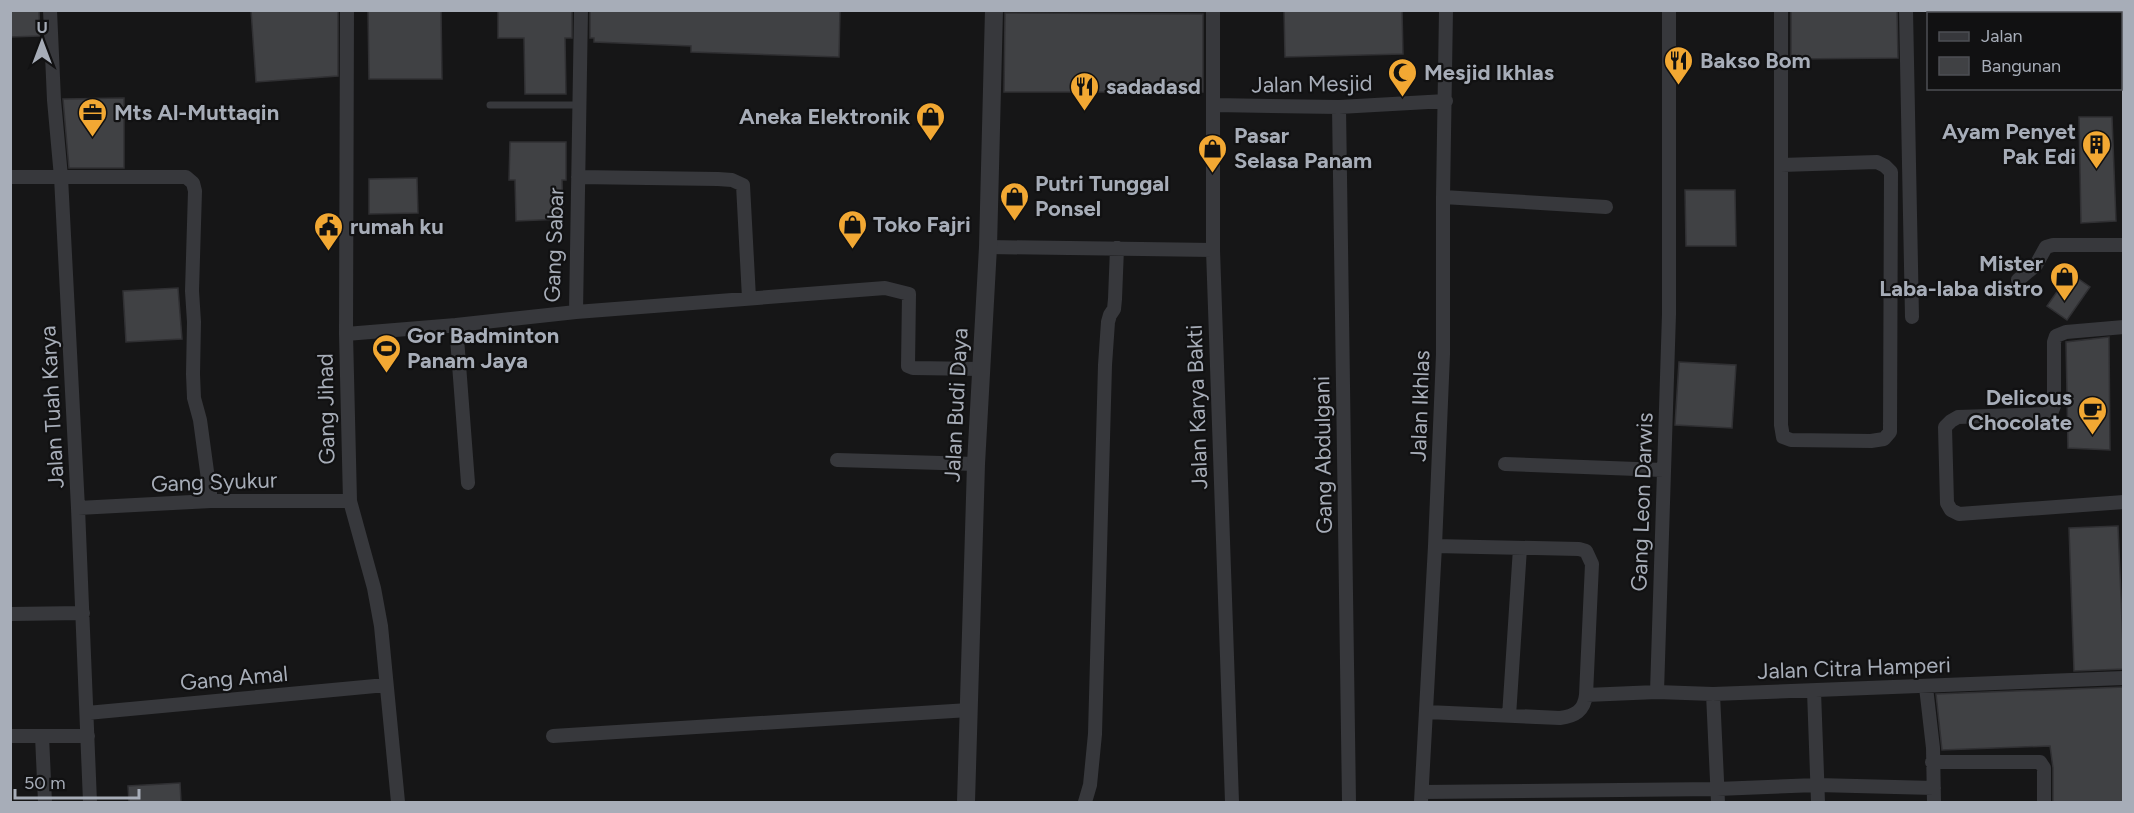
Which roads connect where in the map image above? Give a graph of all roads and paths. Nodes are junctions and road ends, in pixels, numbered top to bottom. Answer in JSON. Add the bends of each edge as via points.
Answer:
{"nodes":[{"id":1,"x":50,"y":10,"type":"edge"},
{"id":2,"x":347,"y":10,"type":"edge"},
{"id":3,"x":581,"y":10,"type":"edge"},
{"id":4,"x":994,"y":10,"type":"edge"},
{"id":5,"x":1213,"y":10,"type":"edge"},
{"id":6,"x":1446,"y":10,"type":"edge"},
{"id":7,"x":1669,"y":10,"type":"edge"},
{"id":8,"x":1781,"y":10,"type":"edge"},
{"id":9,"x":1906,"y":10,"type":"edge"},
{"id":10,"x":1446,"y":101,"type":"junction"},
{"id":11,"x":490,"y":105,"type":"dead end"},
{"id":12,"x":579,"y":105,"type":"junction"},
{"id":13,"x":1214,"y":105,"type":"junction"},
{"id":14,"x":1339,"y":107,"type":"junction"},
{"id":15,"x":1781,"y":165,"type":"junction"},
{"id":16,"x":10,"y":177,"type":"edge"},
{"id":17,"x":61,"y":177,"type":"junction"},
{"id":18,"x":578,"y":177,"type":"junction"},
{"id":19,"x":1443,"y":197,"type":"junction"},
{"id":20,"x":1606,"y":207,"type":"dead end"},
{"id":21,"x":2124,"y":245,"type":"edge"},
{"id":22,"x":988,"y":247,"type":"junction"},
{"id":23,"x":1117,"y":248,"type":"junction"},
{"id":24,"x":1213,"y":250,"type":"junction"},
{"id":25,"x":2018,"y":280,"type":"dead end"},
{"id":26,"x":749,"y":298,"type":"junction"},
{"id":27,"x":576,"y":312,"type":"junction"},
{"id":28,"x":1912,"y":317,"type":"dead end"},
{"id":29,"x":456,"y":325,"type":"junction"},
{"id":30,"x":2124,"y":327,"type":"edge"},
{"id":31,"x":346,"y":334,"type":"junction"},
{"id":32,"x":981,"y":369,"type":"junction"},
{"id":33,"x":837,"y":460,"type":"dead end"},
{"id":34,"x":976,"y":464,"type":"junction"},
{"id":35,"x":1505,"y":464,"type":"dead end"},
{"id":36,"x":1663,"y":470,"type":"junction"},
{"id":37,"x":468,"y":483,"type":"dead end"},
{"id":38,"x":211,"y":501,"type":"junction"},
{"id":39,"x":350,"y":501,"type":"junction"},
{"id":40,"x":2124,"y":502,"type":"edge"},
{"id":41,"x":78,"y":508,"type":"junction"},
{"id":42,"x":1436,"y":546,"type":"junction"},
{"id":43,"x":1520,"y":548,"type":"junction"},
{"id":44,"x":83,"y":613,"type":"junction"},
{"id":45,"x":10,"y":614,"type":"edge"},
{"id":46,"x":2124,"y":678,"type":"edge"},
{"id":47,"x":386,"y":685,"type":"junction"},
{"id":48,"x":1926,"y":687,"type":"junction"},
{"id":49,"x":1814,"y":691,"type":"junction"},
{"id":50,"x":1657,"y":692,"type":"junction"},
{"id":51,"x":1713,"y":694,"type":"junction"},
{"id":52,"x":1586,"y":695,"type":"junction"},
{"id":53,"x":969,"y":710,"type":"junction"},
{"id":54,"x":1426,"y":712,"type":"junction"},
{"id":55,"x":87,"y":713,"type":"junction"},
{"id":56,"x":1509,"y":716,"type":"junction"},
{"id":57,"x":10,"y":736,"type":"edge"},
{"id":58,"x":42,"y":736,"type":"junction"},
{"id":59,"x":88,"y":736,"type":"junction"},
{"id":60,"x":553,"y":736,"type":"dead end"},
{"id":61,"x":1932,"y":762,"type":"junction"},
{"id":62,"x":1817,"y":785,"type":"junction"},
{"id":63,"x":1934,"y":788,"type":"junction"},
{"id":64,"x":1718,"y":796,"type":"edge"},
{"id":65,"x":1422,"y":797,"type":"edge"},
{"id":66,"x":45,"y":802,"type":"edge"},
{"id":67,"x":90,"y":802,"type":"edge"},
{"id":68,"x":398,"y":802,"type":"edge"},
{"id":69,"x":966,"y":802,"type":"edge"},
{"id":70,"x":1085,"y":802,"type":"edge"},
{"id":71,"x":1232,"y":802,"type":"edge"},
{"id":72,"x":1349,"y":802,"type":"edge"},
{"id":73,"x":1818,"y":802,"type":"edge"},
{"id":74,"x":1934,"y":802,"type":"edge"},
{"id":75,"x":2044,"y":802,"type":"edge"}],
"edges":[{"from":1,"to":17,"type":"street","name":"Jalan Tuah Karya"},
{"from":2,"to":31,"type":"street","name":"Gang Jihad"},
{"from":3,"to":12,"type":"street","name":"Gang Sabar"},
{"from":4,"to":22,"type":"street","name":"Jalan Budi Daya"},
{"from":5,"to":13,"type":"street","name":"Jalan Karya Bakti"},
{"from":6,"to":10,"type":"street","name":"Jalan Ikhlas"},
{"from":7,"to":36,"type":"street","name":"Gang Leon Darwis","via":[[1669,314]]},
{"from":8,"to":15,"type":"street"},
{"from":9,"to":28,"type":"street"},
{"from":10,"to":14,"type":"street","name":"Jalan Mesjid"},
{"from":10,"to":19,"type":"street","name":"Jalan Ikhlas"},
{"from":11,"to":12,"type":"lane"},
{"from":12,"to":18,"type":"street","name":"Gang Sabar"},
{"from":13,"to":14,"type":"street","name":"Jalan Mesjid"},
{"from":13,"to":24,"type":"street","name":"Jalan Karya Bakti"},
{"from":14,"to":72,"type":"street","name":"Gang Abdulgani"},
{"from":15,"to":15,"type":"street","via":[[1783,437],[1884,439],[1890,432],[1891,172],[1877,162]]},
{"from":16,"to":17,"type":"street"},
{"from":17,"to":38,"type":"street","via":[[186,177],[193,183],[194,398]]},
{"from":17,"to":41,"type":"street","name":"Jalan Tuah Karya"},
{"from":18,"to":26,"type":"street","via":[[718,179],[743,185]]},
{"from":18,"to":27,"type":"street","name":"Gang Sabar"},
{"from":19,"to":20,"type":"street"},
{"from":19,"to":42,"type":"street","name":"Jalan Ikhlas","via":[[1443,354]]},
{"from":21,"to":25,"type":"street","via":[[2053,245]]},
{"from":22,"to":23,"type":"street"},
{"from":22,"to":32,"type":"street","name":"Jalan Budi Daya"},
{"from":23,"to":24,"type":"street"},
{"from":23,"to":70,"type":"street","via":[[1114,309],[1108,322],[1105,365],[1095,734]]},
{"from":24,"to":71,"type":"street","name":"Jalan Karya Bakti"},
{"from":26,"to":27,"type":"street"},
{"from":26,"to":32,"type":"street","via":[[900,290],[909,294],[908,366]]},
{"from":27,"to":29,"type":"street","name":"Gang Sabar"},
{"from":29,"to":31,"type":"street","name":"Gang Sabar"},
{"from":29,"to":37,"type":"street"},
{"from":30,"to":40,"type":"street","via":[[2056,336],[2052,411],[1958,417],[1945,428],[1947,503],[1959,514]]},
{"from":31,"to":39,"type":"street","name":"Gang Jihad"},
{"from":32,"to":34,"type":"street","name":"Jalan Budi Daya"},
{"from":33,"to":34,"type":"street"},
{"from":34,"to":53,"type":"street","name":"Jalan Budi Daya"},
{"from":35,"to":36,"type":"street"},
{"from":36,"to":50,"type":"street","name":"Gang Leon Darwis"},
{"from":38,"to":39,"type":"street","name":"Gang Syukur"},
{"from":38,"to":41,"type":"street","name":"Gang Syukur"},
{"from":39,"to":47,"type":"street","name":"Gang Jihad","via":[[374,588]]},
{"from":41,"to":44,"type":"street","name":"Jalan Tuah Karya"},
{"from":42,"to":43,"type":"street"},
{"from":42,"to":54,"type":"street","name":"Jalan Ikhlas"},
{"from":43,"to":52,"type":"street","via":[[1579,549],[1588,554],[1592,564]]},
{"from":43,"to":56,"type":"street"},
{"from":44,"to":45,"type":"street"},
{"from":44,"to":55,"type":"street","name":"Jalan Tuah Karya"},
{"from":46,"to":48,"type":"street","name":"Jalan Citra Hamperi"},
{"from":47,"to":55,"type":"street","name":"Gang Amal"},
{"from":47,"to":68,"type":"street","name":"Gang Jihad"},
{"from":48,"to":49,"type":"street","name":"Jalan Citra Hamperi"},
{"from":48,"to":61,"type":"street"},
{"from":49,"to":51,"type":"street","name":"Jalan Citra Hamperi"},
{"from":49,"to":62,"type":"street"},
{"from":50,"to":51,"type":"street","name":"Jalan Citra Hamperi"},
{"from":50,"to":52,"type":"street","name":"Jalan Citra Hamperi"},
{"from":51,"to":64,"type":"street"},
{"from":52,"to":56,"type":"street","via":[[1577,714],[1560,718]]},
{"from":53,"to":60,"type":"street"},
{"from":53,"to":69,"type":"street","name":"Jalan Budi Daya"},
{"from":54,"to":56,"type":"street"},
{"from":54,"to":65,"type":"street","name":"Jalan Ikhlas"},
{"from":55,"to":59,"type":"street","name":"Jalan Tuah Karya"},
{"from":57,"to":58,"type":"street"},
{"from":58,"to":59,"type":"street"},
{"from":58,"to":66,"type":"street"},
{"from":59,"to":67,"type":"street","name":"Jalan Tuah Karya"},
{"from":61,"to":63,"type":"street"},
{"from":61,"to":75,"type":"street","via":[[2040,762]]},
{"from":62,"to":63,"type":"street"},
{"from":62,"to":64,"type":"street"},
{"from":62,"to":73,"type":"street"},
{"from":63,"to":74,"type":"street"},
{"from":64,"to":65,"type":"street"}]}
